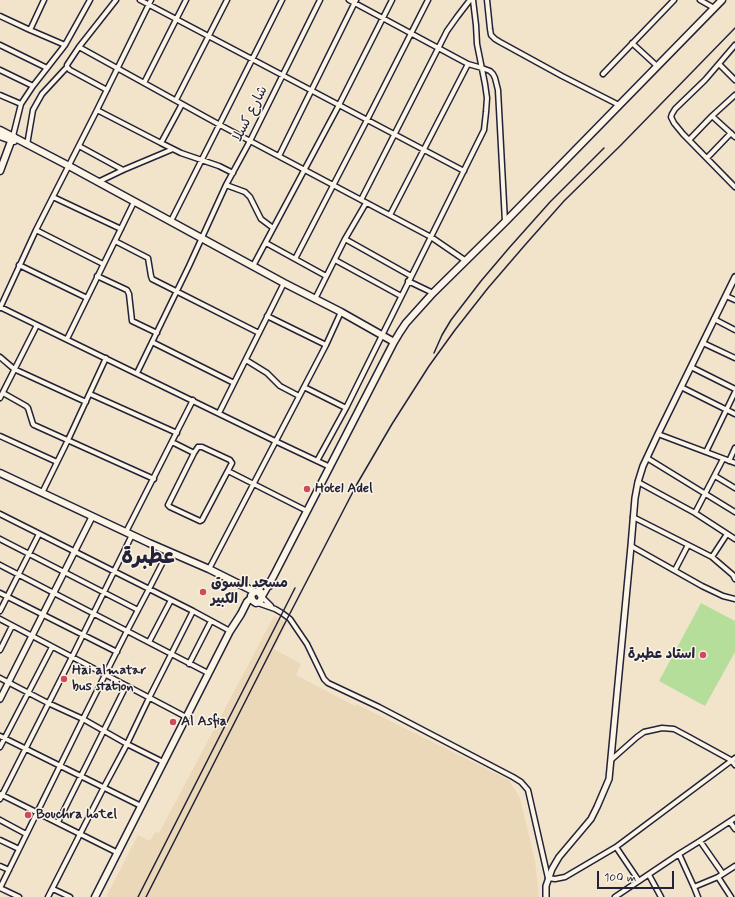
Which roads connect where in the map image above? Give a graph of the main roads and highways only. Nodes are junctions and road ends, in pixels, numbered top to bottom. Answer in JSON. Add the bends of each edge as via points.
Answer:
{"nodes":[{"id":1,"x":722,"y":0,"type":"edge"},
{"id":2,"x":0,"y":130,"type":"edge"},
{"id":3,"x":0,"y":136,"type":"edge"},
{"id":4,"x":12,"y":138,"type":"junction"},
{"id":5,"x":0,"y":169,"type":"edge"},
{"id":6,"x":394,"y":342,"type":"junction"},
{"id":7,"x":0,"y":473,"type":"edge"},
{"id":8,"x":256,"y":597,"type":"junction"},
{"id":9,"x":95,"y":897,"type":"edge"}],
"edges":[{"from":1,"to":6,"type":"main road","via":[[433,293],[406,323]]},
{"from":2,"to":4,"type":"main road"},
{"from":3,"to":4,"type":"main road"},
{"from":4,"to":5,"type":"main road"},
{"from":4,"to":6,"type":"main road","via":[[69,166]]},
{"from":6,"to":8,"type":"main road","via":[[269,586]]},
{"from":7,"to":8,"type":"main road","via":[[209,569]]},
{"from":8,"to":9,"type":"main road","via":[[230,631]]}]}
